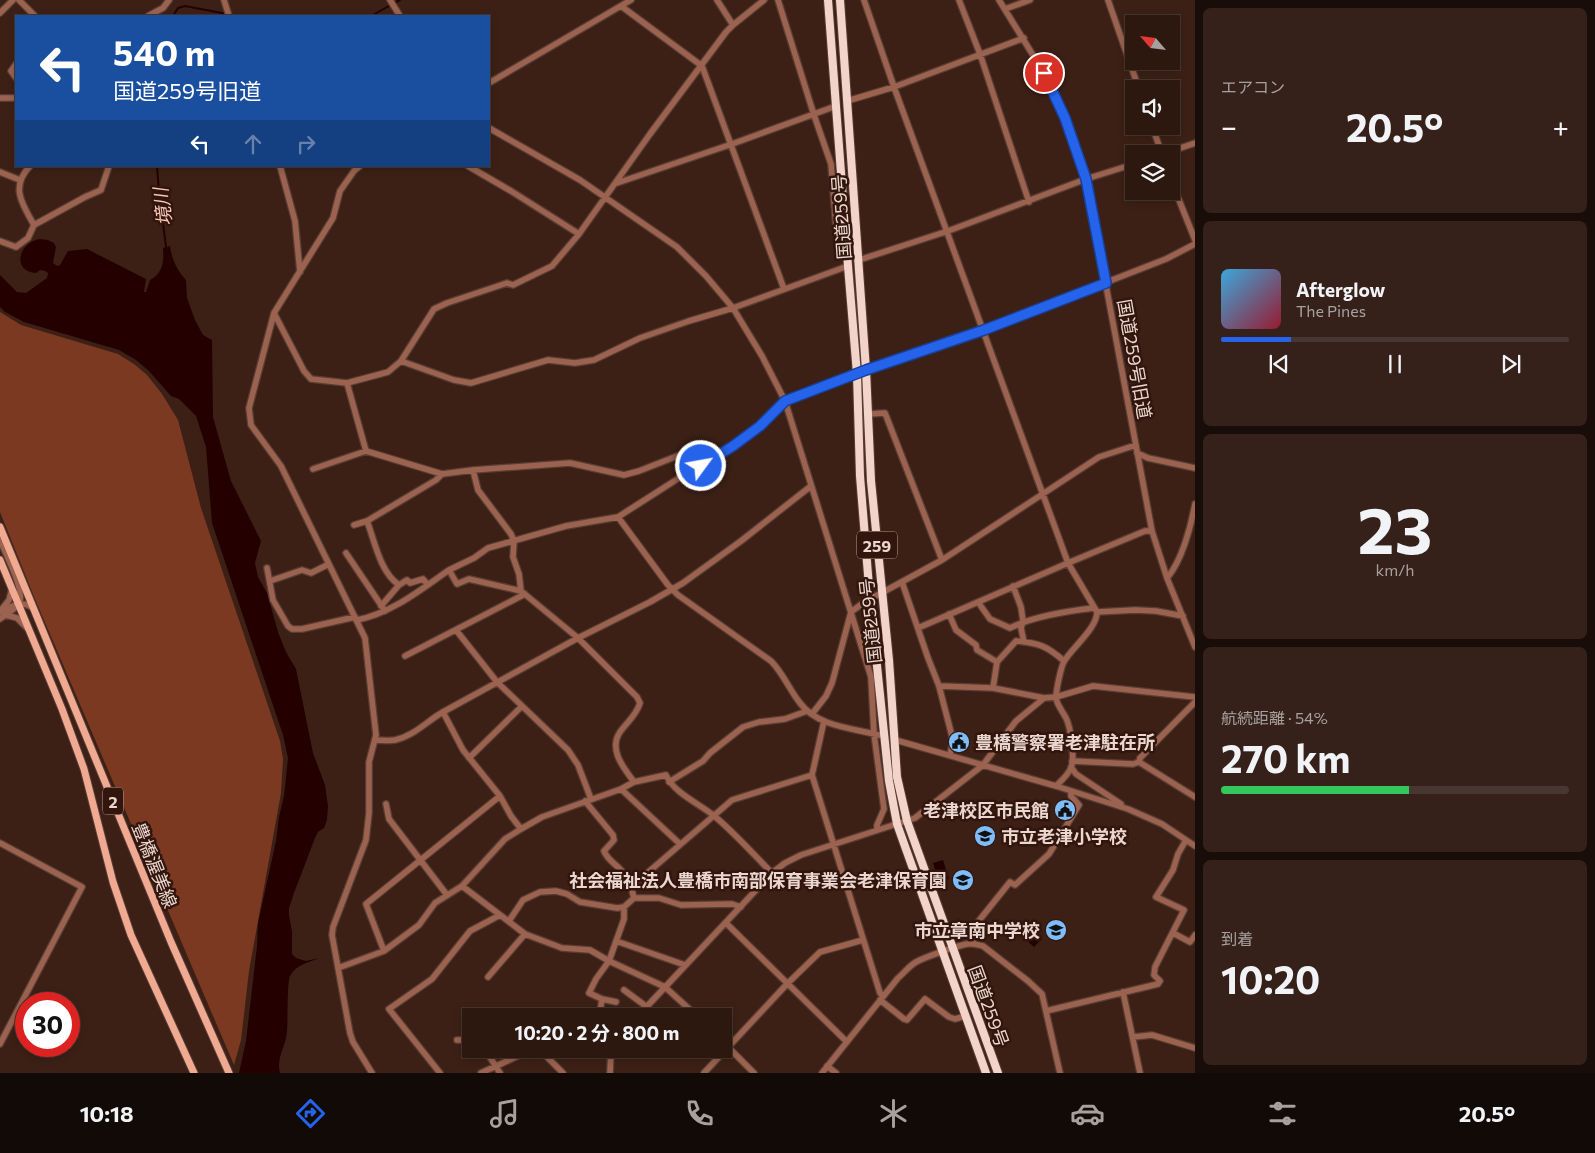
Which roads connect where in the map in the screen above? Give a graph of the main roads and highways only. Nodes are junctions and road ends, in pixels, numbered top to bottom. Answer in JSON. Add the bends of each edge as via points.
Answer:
{"nodes":[{"id":1,"x":828,"y":0,"type":"edge"},
{"id":2,"x":840,"y":0,"type":"edge"},
{"id":3,"x":0,"y":527,"type":"edge"},
{"id":4,"x":0,"y":560,"type":"edge"},
{"id":5,"x":194,"y":1073,"type":"edge"},
{"id":6,"x":229,"y":1073,"type":"edge"},
{"id":7,"x":986,"y":1073,"type":"edge"},
{"id":8,"x":998,"y":1073,"type":"edge"}],
"edges":[{"from":1,"to":7,"type":"highway","name":"国道259号","number":"259","via":[[857,374],[860,476],[889,781],[897,824]]},
{"from":2,"to":8,"type":"highway","name":"国道259号","number":"259","via":[[871,481],[897,777],[907,821]]},
{"from":3,"to":6,"type":"main road","name":"豊橋渥美線","number":"2","via":[[171,942]]},
{"from":4,"to":5,"type":"main road","number":"2","via":[[84,770],[113,882],[131,935]]}]}
